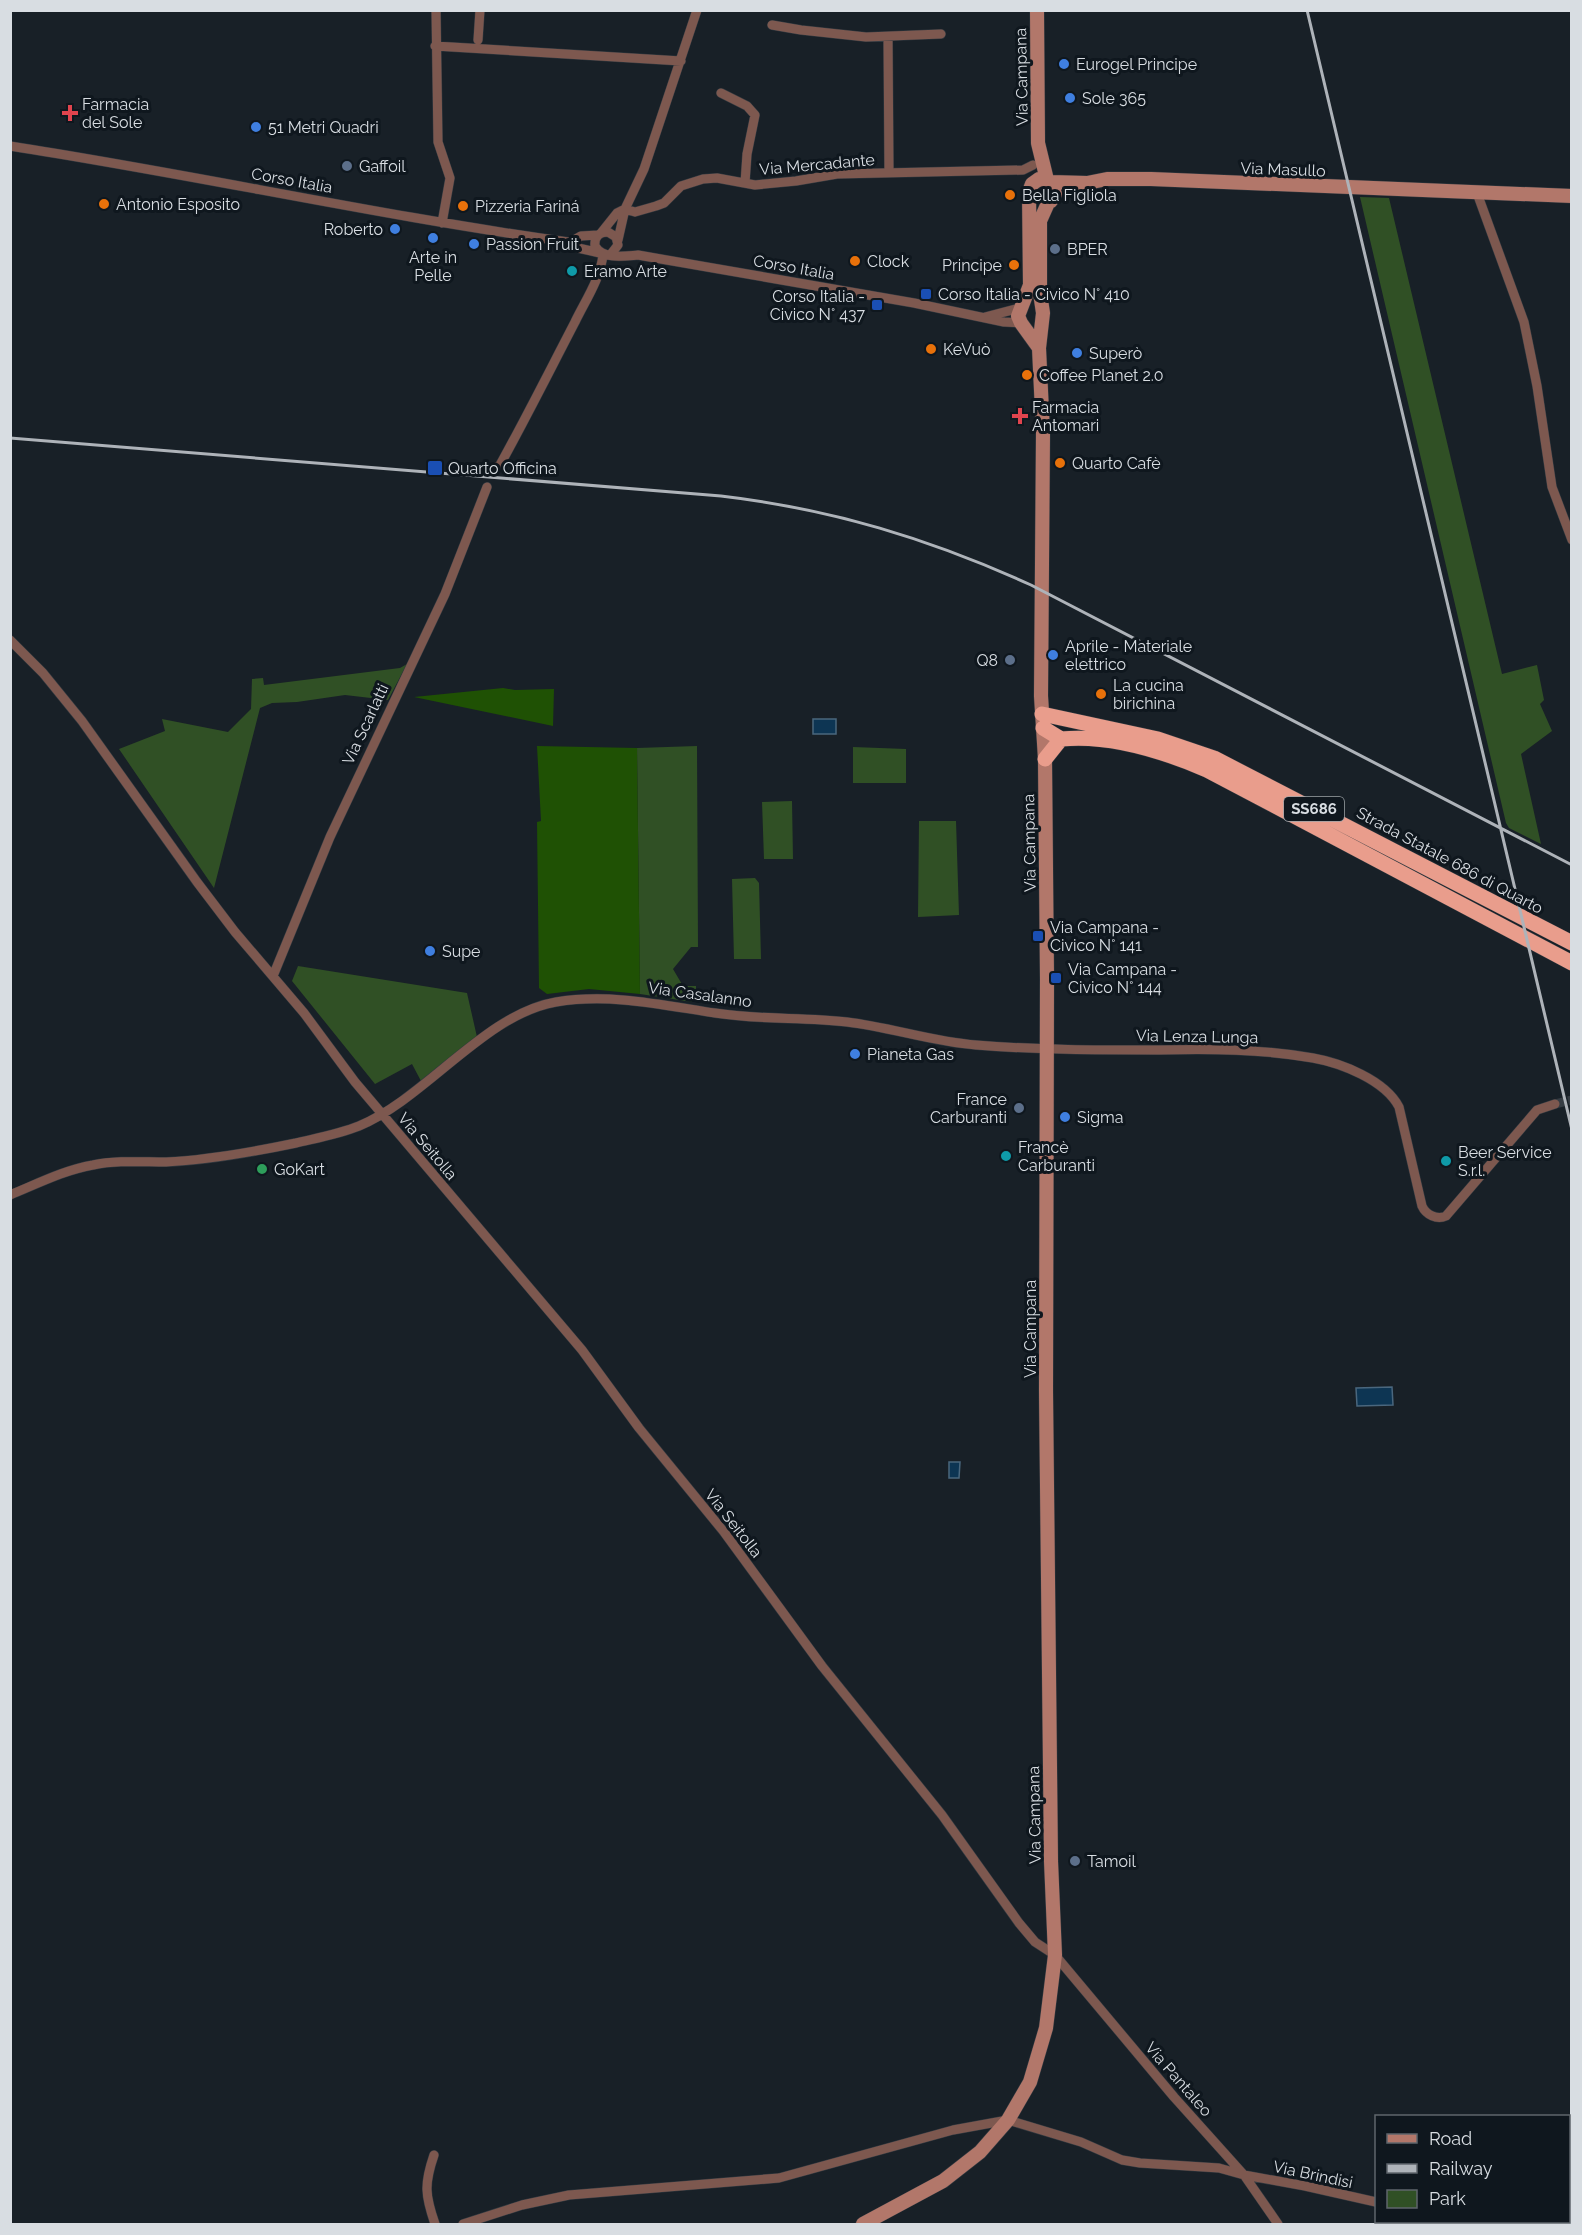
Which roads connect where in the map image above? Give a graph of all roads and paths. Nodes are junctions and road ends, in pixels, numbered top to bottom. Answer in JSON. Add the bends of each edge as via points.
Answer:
{"nodes":[{"id":1,"x":436,"y":10,"type":"edge"},
{"id":2,"x":480,"y":10,"type":"edge"},
{"id":3,"x":697,"y":10,"type":"edge"},
{"id":4,"x":1037,"y":10,"type":"edge"},
{"id":5,"x":772,"y":25,"type":"dead end"},
{"id":6,"x":941,"y":34,"type":"dead end"},
{"id":7,"x":888,"y":37,"type":"junction"},
{"id":8,"x":478,"y":40,"type":"dead end"},
{"id":9,"x":435,"y":46,"type":"junction"},
{"id":10,"x":681,"y":61,"type":"junction"},
{"id":11,"x":721,"y":93,"type":"dead end"},
{"id":12,"x":1038,"y":143,"type":"junction"},
{"id":13,"x":10,"y":146,"type":"edge"},
{"id":14,"x":1028,"y":168,"type":"junction"},
{"id":15,"x":888,"y":172,"type":"junction"},
{"id":16,"x":1044,"y":181,"type":"junction"},
{"id":17,"x":745,"y":183,"type":"junction"},
{"id":18,"x":1087,"y":183,"type":"junction"},
{"id":19,"x":1477,"y":192,"type":"junction"},
{"id":20,"x":1030,"y":196,"type":"junction"},
{"id":21,"x":1572,"y":196,"type":"edge"},
{"id":22,"x":1049,"y":202,"type":"junction"},
{"id":23,"x":625,"y":209,"type":"junction"},
{"id":24,"x":442,"y":223,"type":"junction"},
{"id":25,"x":599,"y":234,"type":"junction"},
{"id":26,"x":569,"y":243,"type":"junction"},
{"id":27,"x":618,"y":243,"type":"junction"},
{"id":28,"x":605,"y":254,"type":"junction"},
{"id":29,"x":635,"y":255,"type":"junction"},
{"id":30,"x":1022,"y":306,"type":"junction"},
{"id":31,"x":1042,"y":315,"type":"junction"},
{"id":32,"x":983,"y":317,"type":"junction"},
{"id":33,"x":1022,"y":325,"type":"junction"},
{"id":34,"x":1039,"y":348,"type":"junction"},
{"id":35,"x":487,"y":473,"type":"dead end"},
{"id":36,"x":487,"y":487,"type":"dead end"},
{"id":37,"x":1572,"y":540,"type":"edge"},
{"id":38,"x":10,"y":640,"type":"edge"},
{"id":39,"x":1042,"y":721,"type":"junction"},
{"id":40,"x":1061,"y":740,"type":"junction"},
{"id":41,"x":1045,"y":759,"type":"junction"},
{"id":42,"x":1572,"y":943,"type":"edge"},
{"id":43,"x":1572,"y":963,"type":"edge"},
{"id":44,"x":273,"y":976,"type":"junction"},
{"id":45,"x":1047,"y":1047,"type":"junction"},
{"id":46,"x":1555,"y":1104,"type":"tunnel mouth"},
{"id":47,"x":382,"y":1115,"type":"junction"},
{"id":48,"x":10,"y":1195,"type":"edge"},
{"id":49,"x":1055,"y":1955,"type":"junction"},
{"id":50,"x":1008,"y":2120,"type":"junction"},
{"id":51,"x":434,"y":2155,"type":"dead end"},
{"id":52,"x":1244,"y":2175,"type":"junction"},
{"id":53,"x":1375,"y":2202,"type":"edge"},
{"id":54,"x":435,"y":2224,"type":"edge"},
{"id":55,"x":463,"y":2224,"type":"edge"},
{"id":56,"x":863,"y":2224,"type":"edge"},
{"id":57,"x":1278,"y":2224,"type":"edge"}],
"edges":[{"from":1,"to":9,"type":"street"},
{"from":2,"to":8,"type":"street"},
{"from":3,"to":10,"type":"street"},
{"from":4,"to":12,"type":"main road","name":"Via Campana"},
{"from":5,"to":7,"type":"street"},
{"from":6,"to":7,"type":"street"},
{"from":7,"to":15,"type":"street"},
{"from":9,"to":10,"type":"street"},
{"from":9,"to":24,"type":"street","via":[[438,142],[450,178]]},
{"from":10,"to":23,"type":"street","via":[[644,169]]},
{"from":11,"to":17,"type":"street","via":[[747,106],[755,115]]},
{"from":12,"to":14,"type":"main road","name":"Via Campana"},
{"from":12,"to":16,"type":"main road","name":"Via Campana"},
{"from":13,"to":24,"type":"street","name":"Corso Italia"},
{"from":14,"to":15,"type":"street","name":"Via Mercadante"},
{"from":14,"to":16,"type":"main road","name":"Via Campana"},
{"from":15,"to":17,"type":"street","name":"Via Mercadante"},
{"from":16,"to":18,"type":"main road","name":"Via Masullo"},
{"from":16,"to":20,"type":"main road","name":"Via Campana","via":[[1030,188]]},
{"from":16,"to":22,"type":"main road","name":"Via Campana","via":[[1055,194]]},
{"from":17,"to":23,"type":"street","name":"Via Mercadante","via":[[703,179],[681,186],[664,203],[635,212]]},
{"from":18,"to":19,"type":"main road","name":"Via Masullo","via":[[1151,179]]},
{"from":18,"to":22,"type":"main road","name":"Via Masullo"},
{"from":19,"to":21,"type":"main road","name":"Via Masullo"},
{"from":19,"to":37,"type":"street","via":[[1524,322],[1552,487]]},
{"from":20,"to":22,"type":"main road","via":[[1040,204]]},
{"from":20,"to":30,"type":"main road","name":"Via Campana","via":[[1031,278]]},
{"from":22,"to":31,"type":"main road","name":"Via Campana","via":[[1040,221]]},
{"from":23,"to":25,"type":"street"},
{"from":23,"to":27,"type":"street"},
{"from":24,"to":26,"type":"street","name":"Corso Italia"},
{"from":25,"to":26,"type":"street","name":"Corso Italia","via":[[581,236]]},
{"from":25,"to":27,"type":"street","name":"Corso Italia","via":[[611,232]]},
{"from":25,"to":28,"type":"street","via":[[595,242]]},
{"from":26,"to":28,"type":"street","name":"Corso Italia"},
{"from":27,"to":28,"type":"street"},
{"from":27,"to":29,"type":"street","name":"Corso Italia"},
{"from":28,"to":29,"type":"street","name":"Corso Italia"},
{"from":28,"to":35,"type":"street","via":[[534,403],[500,465]]},
{"from":29,"to":32,"type":"street","name":"Corso Italia"},
{"from":30,"to":31,"type":"main road","via":[[1031,302]]},
{"from":30,"to":32,"type":"street","name":"Corso Italia"},
{"from":30,"to":33,"type":"main road","name":"Via Campana","via":[[1018,316]]},
{"from":31,"to":33,"type":"main road","via":[[1036,327]]},
{"from":31,"to":34,"type":"main road","name":"Via Campana"},
{"from":32,"to":33,"type":"street","name":"Corso Italia"},
{"from":33,"to":34,"type":"main road"},
{"from":34,"to":39,"type":"main road","name":"Via Campana","via":[[1043,434]]},
{"from":36,"to":44,"type":"street","name":"Via Scarlatti","via":[[445,594],[330,837]]},
{"from":38,"to":44,"type":"street","name":"Via Seitolla","via":[[76,713],[203,890]]},
{"from":39,"to":40,"type":"highway"},
{"from":39,"to":41,"type":"main road","name":"Via Campana"},
{"from":39,"to":42,"type":"highway","name":"Strada Statale 686 di Quarto","number":"SS686","via":[[1158,739],[1214,759]]},
{"from":40,"to":41,"type":"highway"},
{"from":40,"to":43,"type":"highway","name":"Strada Statale 686 di Quarto","number":"SS686","via":[[1096,740],[1142,748],[1207,770]]},
{"from":41,"to":45,"type":"main road","name":"Via Campana"},
{"from":44,"to":47,"type":"street","name":"Via Seitolla"},
{"from":45,"to":46,"type":"street","name":"Via Lenza Lunga","via":[[1228,1048],[1313,1058],[1359,1073],[1395,1099],[1422,1206],[1437,1218],[1446,1216],[1537,1110]]},
{"from":45,"to":47,"type":"street","name":"Via Casalanno","via":[[976,1045],[849,1022],[584,998],[552,1002],[525,1012],[489,1033]]},
{"from":45,"to":49,"type":"main road","name":"Via Campana","via":[[1046,1426]]},
{"from":47,"to":48,"type":"street","name":"Via Casalanno","via":[[333,1134],[248,1153],[76,1168]]},
{"from":47,"to":49,"type":"street","name":"Via Seitolla","via":[[582,1350],[639,1428],[724,1532],[822,1666],[942,1815],[1019,1923],[1035,1942]]},
{"from":49,"to":50,"type":"main road","name":"Via Campana","via":[[1046,2028],[1030,2082]]},
{"from":49,"to":52,"type":"street","name":"Via Pantaleo"},
{"from":50,"to":52,"type":"street","name":"Via Brindisi","via":[[1081,2142],[1122,2160],[1219,2168]]},
{"from":50,"to":55,"type":"street","via":[[953,2130],[778,2178],[569,2195]]},
{"from":50,"to":56,"type":"main road","name":"Via Campana","via":[[980,2152],[943,2181]]},
{"from":51,"to":54,"type":"street","via":[[426,2188]]},
{"from":52,"to":53,"type":"street","name":"Via Brindisi"},
{"from":52,"to":57,"type":"street","name":"Via Pantaleo"}]}
